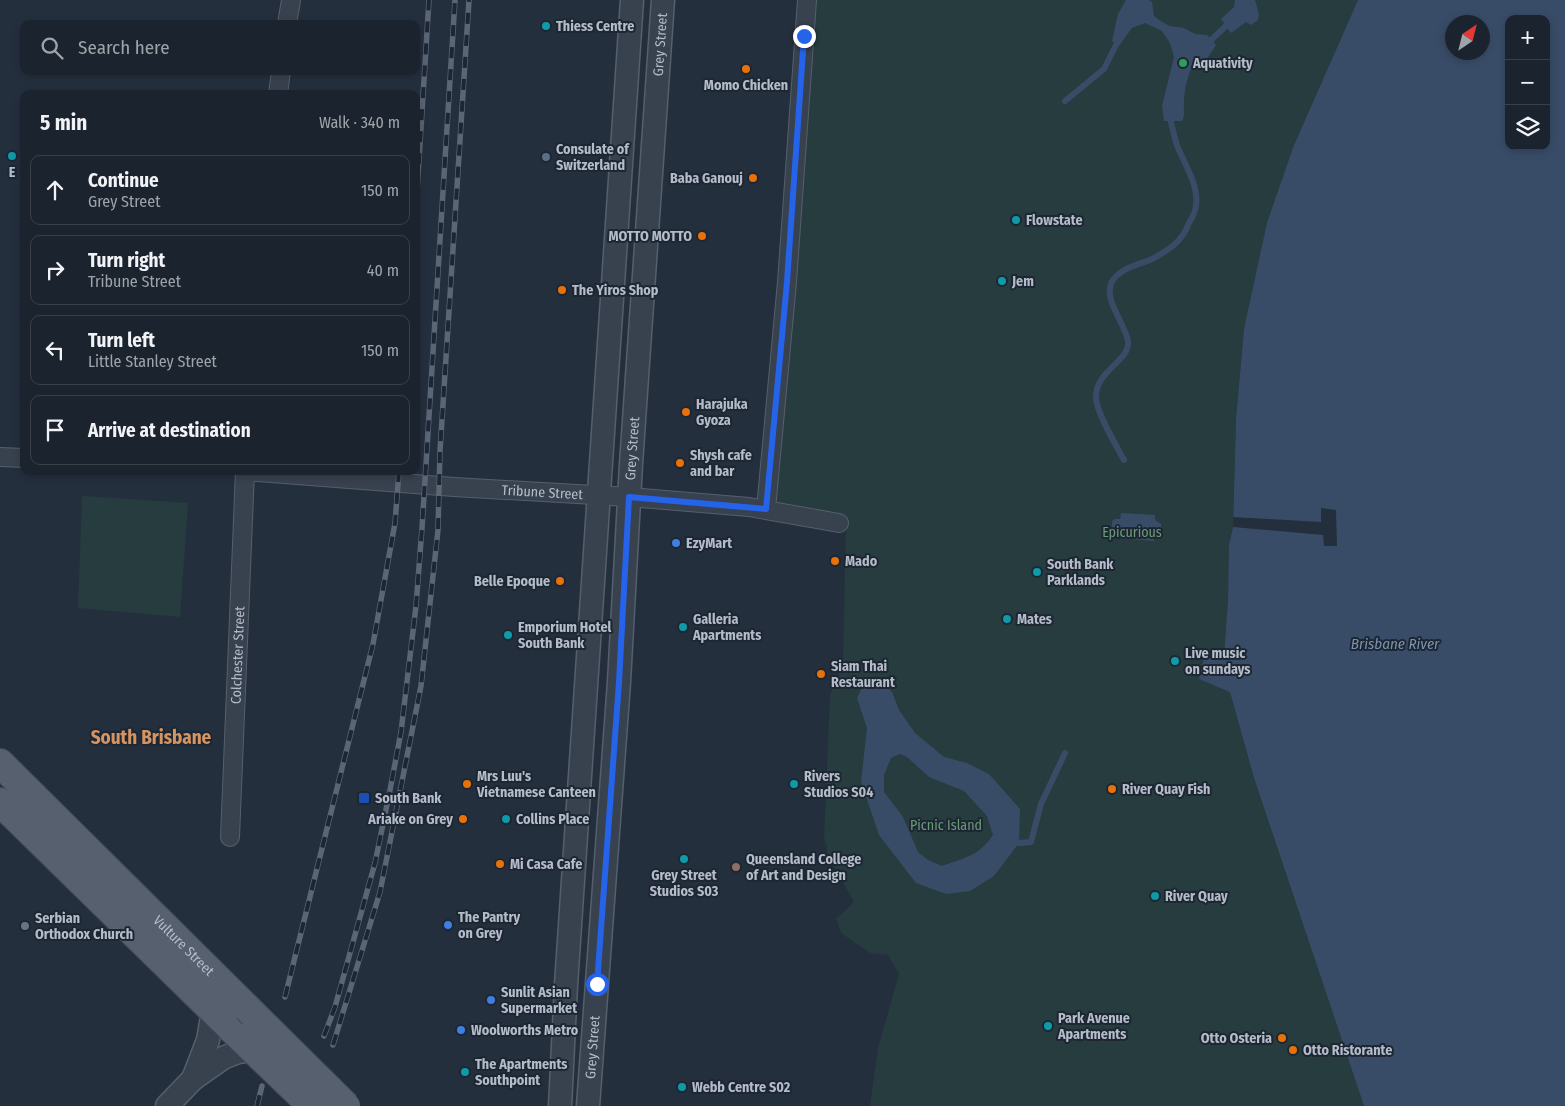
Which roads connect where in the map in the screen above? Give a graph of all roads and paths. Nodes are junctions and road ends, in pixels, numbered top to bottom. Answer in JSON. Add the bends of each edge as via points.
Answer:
{"nodes":[{"id":1,"x":291,"y":0,"type":"edge"},
{"id":2,"x":632,"y":0,"type":"edge"},
{"id":3,"x":663,"y":0,"type":"edge"},
{"id":4,"x":807,"y":0,"type":"edge"},
{"id":5,"x":288,"y":20,"type":"edge"},
{"id":6,"x":280,"y":75,"type":"edge"},
{"id":7,"x":279,"y":90,"type":"edge"},
{"id":8,"x":0,"y":457,"type":"edge"},
{"id":9,"x":20,"y":458,"type":"edge"},
{"id":10,"x":244,"y":475,"type":"edge"},
{"id":11,"x":296,"y":475,"type":"edge"},
{"id":12,"x":598,"y":496,"type":"junction"},
{"id":13,"x":629,"y":497,"type":"junction"},
{"id":14,"x":766,"y":509,"type":"junction"},
{"id":15,"x":839,"y":523,"type":"dead end"},
{"id":16,"x":0,"y":763,"type":"edge"},
{"id":17,"x":0,"y":802,"type":"edge"},
{"id":18,"x":230,"y":837,"type":"dead end"},
{"id":19,"x":213,"y":1011,"type":"junction"},
{"id":20,"x":244,"y":1047,"type":"junction"},
{"id":21,"x":193,"y":1079,"type":"junction"},
{"id":22,"x":167,"y":1106,"type":"edge"},
{"id":23,"x":312,"y":1106,"type":"edge"},
{"id":24,"x":346,"y":1106,"type":"edge"},
{"id":25,"x":560,"y":1106,"type":"edge"},
{"id":26,"x":588,"y":1106,"type":"edge"}],
"edges":[{"from":1,"to":5,"type":"street"},
{"from":2,"to":12,"type":"street","name":"Grey Street"},
{"from":3,"to":13,"type":"street","name":"Grey Street"},
{"from":4,"to":14,"type":"street","via":[[787,282]]},
{"from":6,"to":7,"type":"street"},
{"from":8,"to":9,"type":"street"},
{"from":10,"to":18,"type":"street","name":"Colchester Street"},
{"from":11,"to":12,"type":"street","name":"Tribune Street"},
{"from":12,"to":13,"type":"street","name":"Tribune Street"},
{"from":12,"to":25,"type":"street","name":"Grey Street"},
{"from":13,"to":14,"type":"street","name":"Tribune Street"},
{"from":13,"to":26,"type":"street","name":"Grey Street"},
{"from":14,"to":15,"type":"street","name":"Tribune Street"},
{"from":16,"to":24,"type":"main road","name":"Vulture Street","bridge":true},
{"from":17,"to":19,"type":"main road","name":"Vulture Street"},
{"from":19,"to":20,"type":"main road","name":"Vulture Street"},
{"from":19,"to":21,"type":"street","via":[[208,1040]]},
{"from":20,"to":21,"type":"street"},
{"from":20,"to":23,"type":"main road","name":"Vulture Street","bridge":true},
{"from":21,"to":22,"type":"street"}]}
